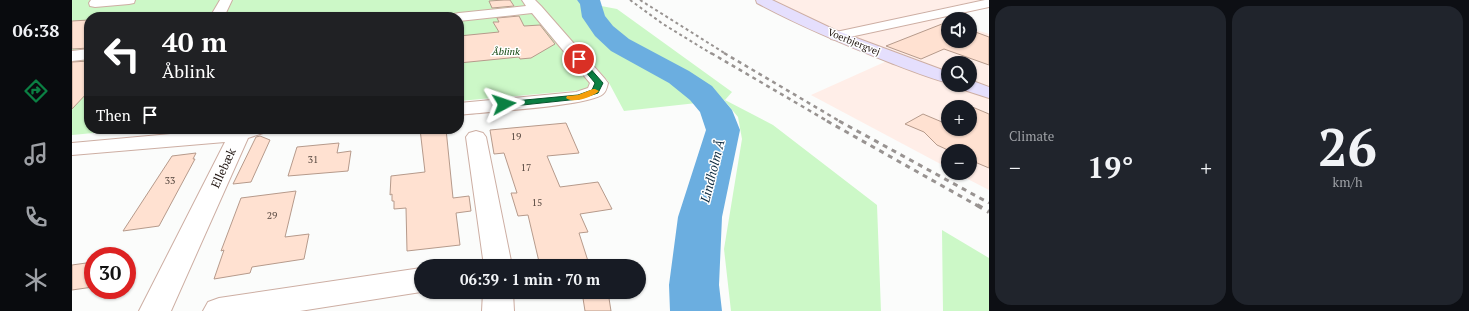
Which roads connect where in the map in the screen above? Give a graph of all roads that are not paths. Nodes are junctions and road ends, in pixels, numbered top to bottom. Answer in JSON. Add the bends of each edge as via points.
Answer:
{"nodes":[{"id":1,"x":129,"y":0,"type":"edge"},
{"id":2,"x":226,"y":0,"type":"edge"},
{"id":3,"x":762,"y":0,"type":"edge"},
{"id":4,"x":95,"y":3,"type":"dead end"},
{"id":5,"x":989,"y":4,"type":"edge"},
{"id":6,"x":532,"y":5,"type":"edge"},
{"id":7,"x":220,"y":12,"type":"edge"},
{"id":8,"x":464,"y":16,"type":"edge"},
{"id":9,"x":836,"y":36,"type":"junction"},
{"id":10,"x":84,"y":55,"type":"edge"},
{"id":11,"x":72,"y":56,"type":"edge"},
{"id":12,"x":941,"y":75,"type":"edge"},
{"id":13,"x":977,"y":88,"type":"edge"},
{"id":14,"x":989,"y":93,"type":"edge"},
{"id":15,"x":464,"y":108,"type":"edge"},
{"id":16,"x":199,"y":134,"type":"edge"},
{"id":17,"x":247,"y":134,"type":"edge"},
{"id":18,"x":150,"y":136,"type":"edge"},
{"id":19,"x":476,"y":137,"type":"dead end"},
{"id":20,"x":72,"y":149,"type":"edge"},
{"id":21,"x":497,"y":259,"type":"edge"},
{"id":22,"x":414,"y":281,"type":"edge"},
{"id":23,"x":498,"y":299,"type":"edge"},
{"id":24,"x":155,"y":311,"type":"edge"},
{"id":25,"x":219,"y":311,"type":"edge"},
{"id":26,"x":498,"y":311,"type":"edge"}],
"edges":[{"from":1,"to":4,"type":"street"},
{"from":2,"to":7,"type":"street"},
{"from":3,"to":9,"type":"street","name":"Voerbjergvej"},
{"from":5,"to":9,"type":"street"},
{"from":6,"to":8,"type":"street"},
{"from":6,"to":15,"type":"street","via":[[599,83],[596,91],[579,97]]},
{"from":9,"to":12,"type":"street","name":"Voerbjergvej"},
{"from":10,"to":11,"type":"street"},
{"from":13,"to":14,"type":"street"},
{"from":16,"to":18,"type":"street","name":"Ellebæk"},
{"from":17,"to":24,"type":"street","name":"Ellebæk"},
{"from":18,"to":20,"type":"street","name":"Ellebæk"},
{"from":19,"to":21,"type":"street"},
{"from":22,"to":25,"type":"street"},
{"from":23,"to":26,"type":"street"}]}
